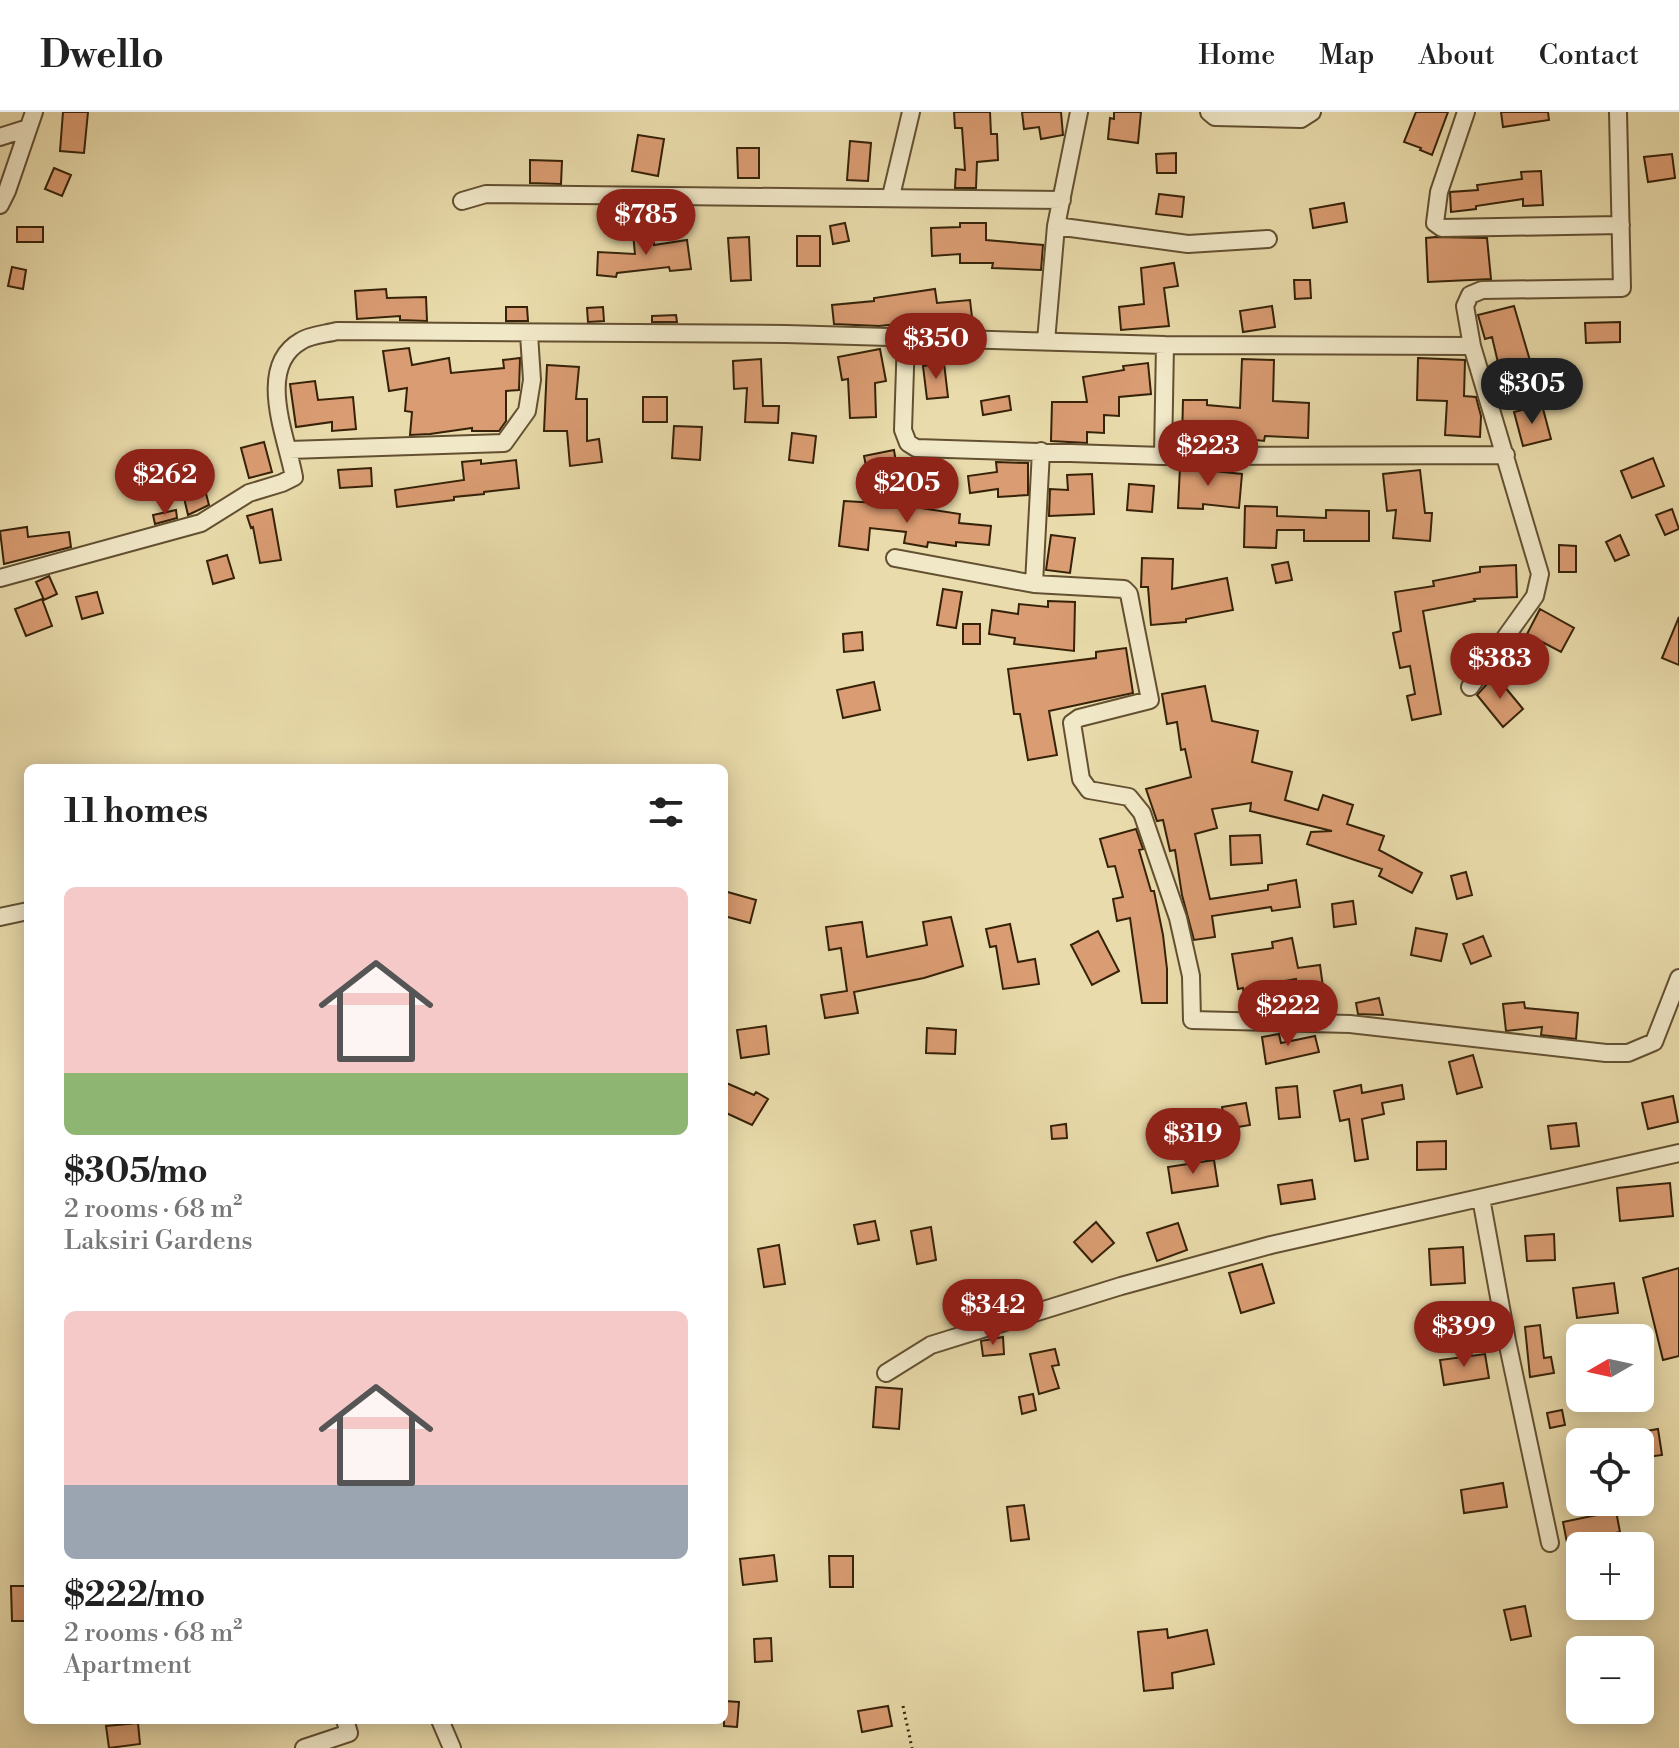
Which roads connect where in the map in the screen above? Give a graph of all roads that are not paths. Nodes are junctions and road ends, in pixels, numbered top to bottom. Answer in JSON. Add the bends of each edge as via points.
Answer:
{"nodes":[{"id":1,"x":911,"y":112,"type":"edge"},
{"id":2,"x":1079,"y":112,"type":"edge"},
{"id":3,"x":1209,"y":112,"type":"edge"},
{"id":4,"x":1312,"y":112,"type":"edge"},
{"id":5,"x":1466,"y":112,"type":"edge"},
{"id":6,"x":1618,"y":112,"type":"edge"},
{"id":7,"x":31,"y":120,"type":"edge"},
{"id":8,"x":0,"y":137,"type":"edge"},
{"id":9,"x":891,"y":196,"type":"junction"},
{"id":10,"x":1062,"y":200,"type":"junction"},
{"id":11,"x":462,"y":201,"type":"dead end"},
{"id":12,"x":0,"y":205,"type":"edge"},
{"id":13,"x":1621,"y":225,"type":"junction"},
{"id":14,"x":1056,"y":226,"type":"junction"},
{"id":15,"x":1268,"y":239,"type":"dead end"},
{"id":16,"x":529,"y":334,"type":"junction"},
{"id":17,"x":906,"y":337,"type":"junction"},
{"id":18,"x":1046,"y":341,"type":"junction"},
{"id":19,"x":1165,"y":345,"type":"junction"},
{"id":20,"x":1472,"y":346,"type":"junction"},
{"id":21,"x":289,"y":450,"type":"junction"},
{"id":22,"x":1041,"y":451,"type":"junction"},
{"id":23,"x":1506,"y":455,"type":"junction"},
{"id":24,"x":1163,"y":456,"type":"junction"},
{"id":25,"x":895,"y":558,"type":"dead end"},
{"id":26,"x":0,"y":578,"type":"edge"},
{"id":27,"x":1034,"y":584,"type":"junction"},
{"id":28,"x":1470,"y":687,"type":"dead end"},
{"id":29,"x":24,"y":912,"type":"edge"},
{"id":30,"x":0,"y":917,"type":"edge"},
{"id":31,"x":1679,"y":978,"type":"edge"},
{"id":32,"x":1679,"y":1153,"type":"edge"},
{"id":33,"x":1481,"y":1198,"type":"junction"},
{"id":34,"x":886,"y":1373,"type":"dead end"},
{"id":35,"x":1550,"y":1543,"type":"dead end"},
{"id":36,"x":346,"y":1724,"type":"edge"},
{"id":37,"x":442,"y":1724,"type":"edge"},
{"id":38,"x":304,"y":1748,"type":"edge"},
{"id":39,"x":452,"y":1748,"type":"edge"}],
"edges":[{"from":1,"to":9,"type":"street"},
{"from":2,"to":10,"type":"street"},
{"from":3,"to":4,"type":"street","via":[[1215,117],[1301,119]]},
{"from":5,"to":13,"type":"street","via":[[1439,192],[1435,223],[1442,228]]},
{"from":6,"to":13,"type":"street"},
{"from":7,"to":8,"type":"street"},
{"from":7,"to":12,"type":"street"},
{"from":9,"to":10,"type":"street"},
{"from":9,"to":11,"type":"street","via":[[486,194]]},
{"from":10,"to":14,"type":"street"},
{"from":13,"to":20,"type":"street","via":[[1622,288],[1482,290],[1470,295],[1465,306]]},
{"from":14,"to":15,"type":"street","via":[[1188,244]]},
{"from":14,"to":18,"type":"street"},
{"from":16,"to":17,"type":"street"},
{"from":16,"to":21,"type":"street","via":[[532,380],[527,411],[504,443]]},
{"from":16,"to":21,"type":"street","via":[[337,331],[300,341],[283,359],[276,386]]},
{"from":17,"to":18,"type":"street"},
{"from":17,"to":22,"type":"street","via":[[903,430],[908,443],[916,448]]},
{"from":18,"to":19,"type":"street"},
{"from":19,"to":20,"type":"street"},
{"from":19,"to":24,"type":"street"},
{"from":20,"to":23,"type":"street"},
{"from":21,"to":26,"type":"street","via":[[294,477],[249,493],[201,523]]},
{"from":22,"to":24,"type":"street"},
{"from":22,"to":27,"type":"street"},
{"from":23,"to":24,"type":"street"},
{"from":23,"to":28,"type":"street","via":[[1540,574],[1535,596]]},
{"from":25,"to":27,"type":"street"},
{"from":27,"to":31,"type":"street","via":[[1124,589],[1129,594],[1150,700],[1072,723],[1081,779],[1089,790],[1129,797],[1142,813],[1178,918],[1191,976],[1192,1020],[1350,1024],[1628,1053],[1654,1042]]},
{"from":29,"to":30,"type":"street"},
{"from":32,"to":33,"type":"street"},
{"from":33,"to":34,"type":"street","via":[[1271,1245],[1121,1286],[931,1345]]},
{"from":33,"to":35,"type":"street"},
{"from":36,"to":38,"type":"street","via":[[349,1733]]},
{"from":37,"to":39,"type":"street"}]}
